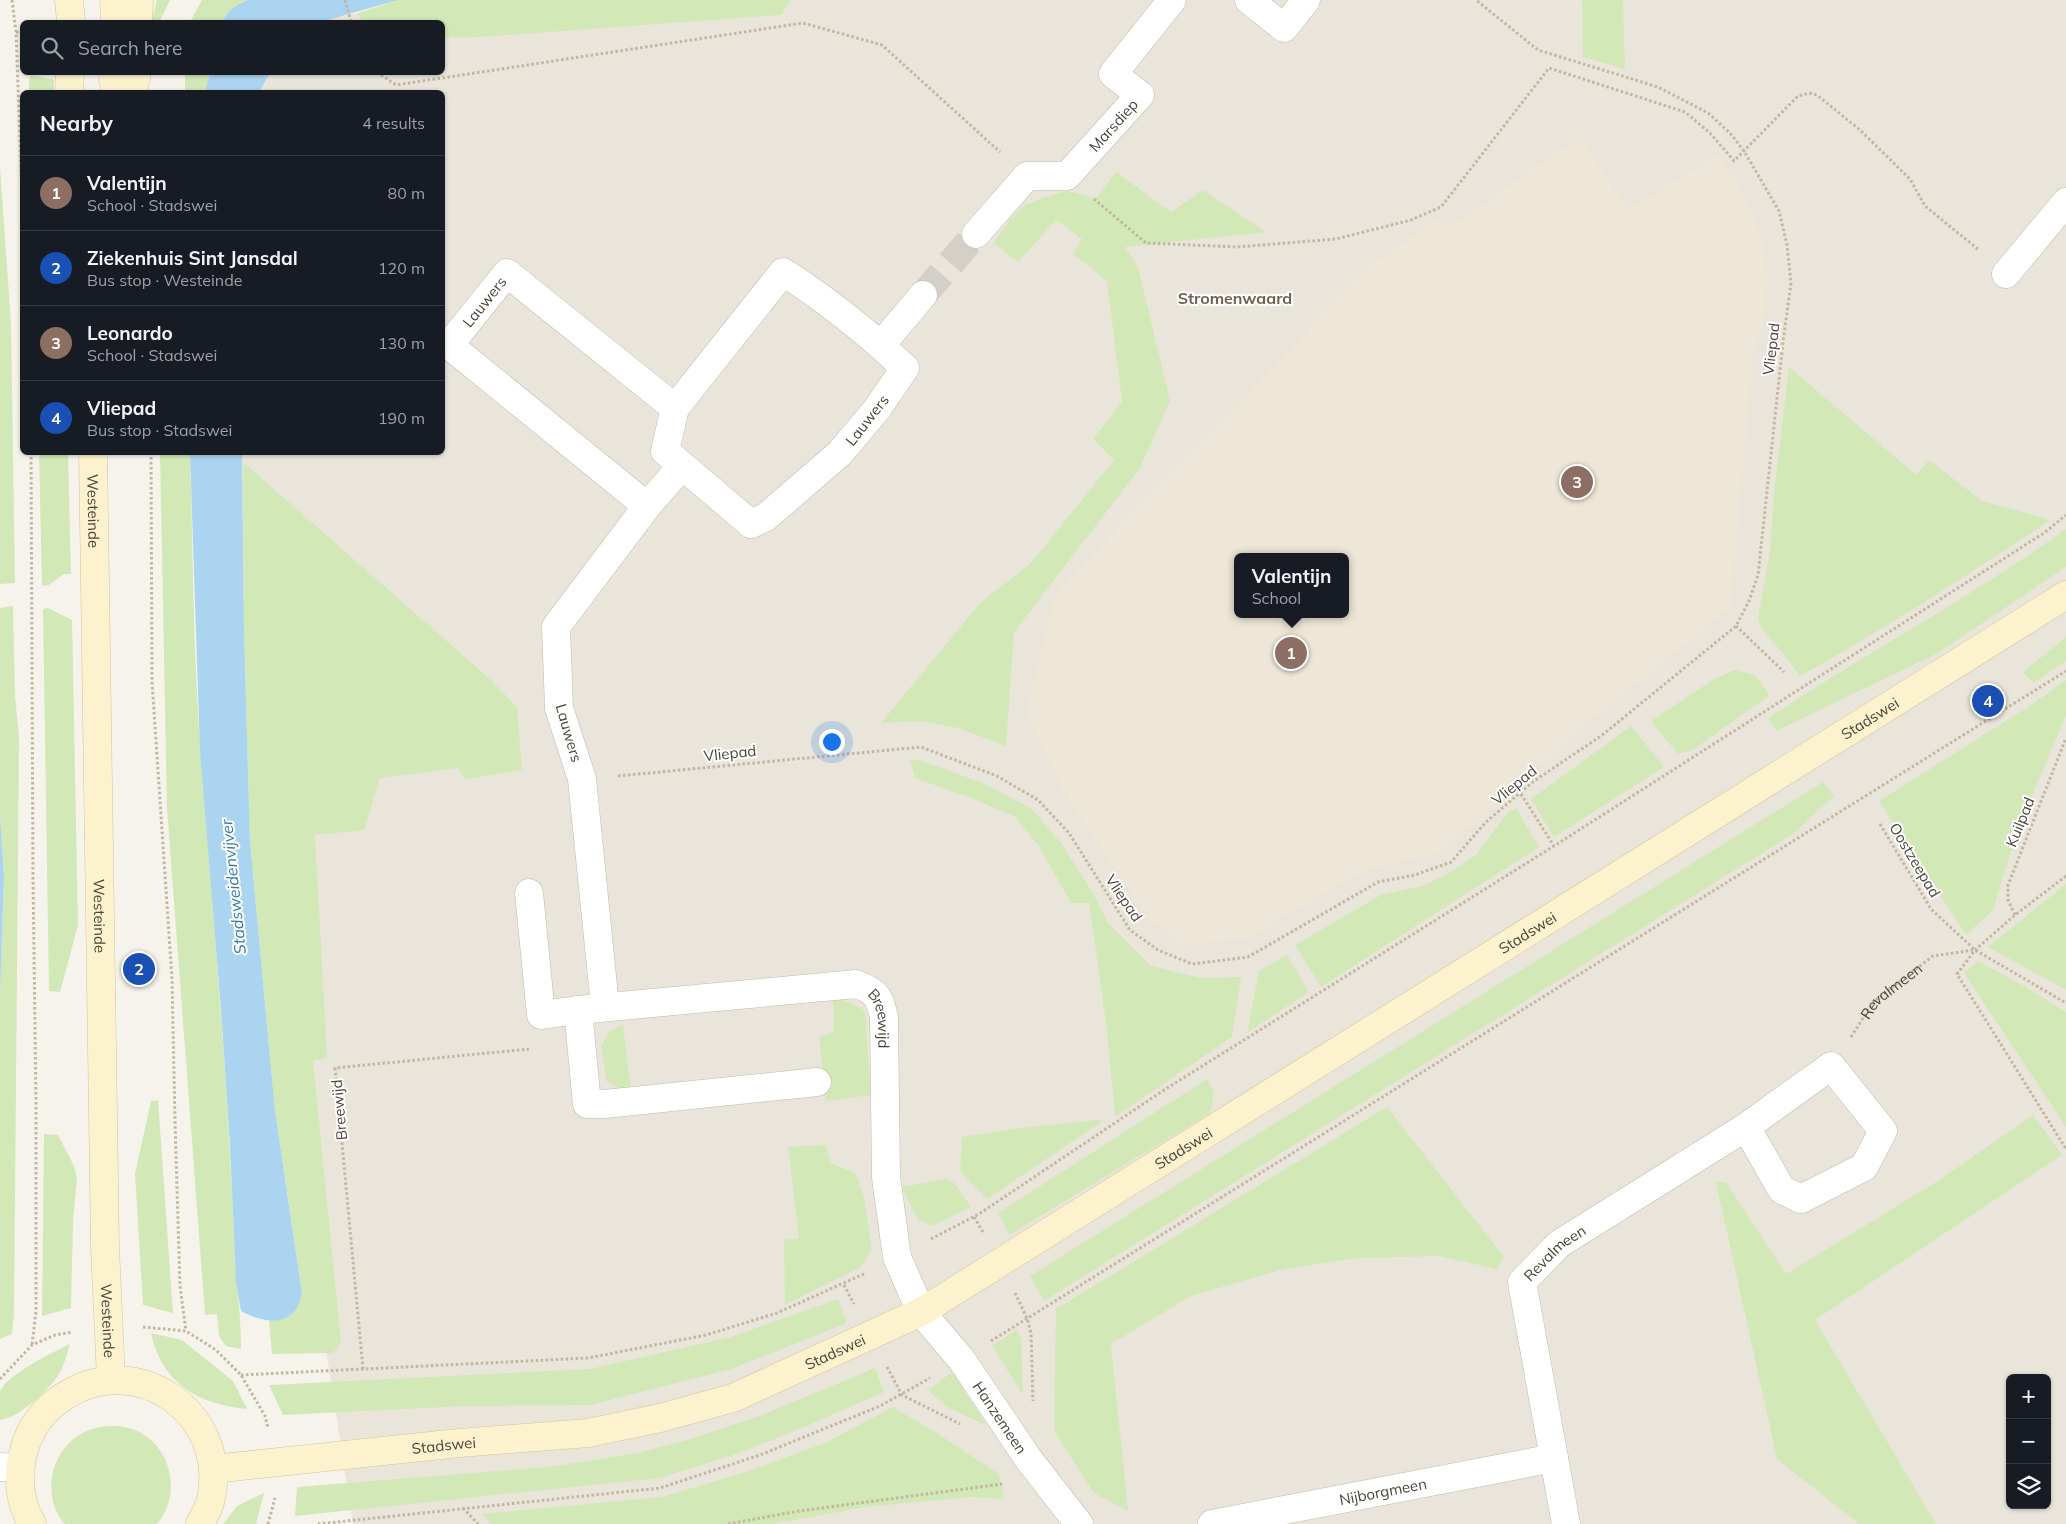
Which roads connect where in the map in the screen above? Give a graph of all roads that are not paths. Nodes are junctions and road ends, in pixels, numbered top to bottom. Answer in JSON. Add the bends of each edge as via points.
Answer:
{"nodes":[{"id":1,"x":69,"y":0,"type":"edge"},
{"id":2,"x":114,"y":0,"type":"edge"},
{"id":3,"x":139,"y":0,"type":"edge"},
{"id":4,"x":1172,"y":0,"type":"edge"},
{"id":5,"x":1249,"y":0,"type":"edge"},
{"id":6,"x":1306,"y":0,"type":"edge"},
{"id":7,"x":71,"y":20,"type":"edge"},
{"id":8,"x":115,"y":20,"type":"edge"},
{"id":9,"x":138,"y":20,"type":"edge"},
{"id":10,"x":70,"y":75,"type":"edge"},
{"id":11,"x":114,"y":75,"type":"edge"},
{"id":12,"x":137,"y":75,"type":"edge"},
{"id":13,"x":69,"y":90,"type":"edge"},
{"id":14,"x":116,"y":90,"type":"edge"},
{"id":15,"x":132,"y":90,"type":"edge"},
{"id":16,"x":2066,"y":202,"type":"edge"},
{"id":17,"x":976,"y":234,"type":"tunnel mouth"},
{"id":18,"x":2006,"y":274,"type":"road end"},
{"id":19,"x":923,"y":295,"type":"tunnel mouth"},
{"id":20,"x":881,"y":345,"type":"junction"},
{"id":21,"x":675,"y":408,"type":"junction"},
{"id":22,"x":93,"y":455,"type":"edge"},
{"id":23,"x":681,"y":466,"type":"junction"},
{"id":24,"x":647,"y":506,"type":"junction"},
{"id":25,"x":2066,"y":595,"type":"edge"},
{"id":26,"x":528,"y":892,"type":"dead end"},
{"id":27,"x":605,"y":1006,"type":"junction"},
{"id":28,"x":578,"y":1010,"type":"junction"},
{"id":29,"x":817,"y":1082,"type":"dead end"},
{"id":30,"x":1746,"y":1127,"type":"junction"},
{"id":31,"x":921,"y":1312,"type":"junction"},
{"id":32,"x":111,"y":1379,"type":"junction"},
{"id":33,"x":1554,"y":1458,"type":"junction"},
{"id":34,"x":10,"y":1468,"type":"edge"},
{"id":35,"x":213,"y":1469,"type":"junction"},
{"id":36,"x":32,"y":1524,"type":"edge"},
{"id":37,"x":200,"y":1524,"type":"edge"},
{"id":38,"x":1079,"y":1524,"type":"edge"},
{"id":39,"x":1212,"y":1524,"type":"edge"},
{"id":40,"x":1566,"y":1524,"type":"edge"}],
"edges":[{"from":1,"to":7,"type":"street"},
{"from":2,"to":8,"type":"street"},
{"from":3,"to":9,"type":"street"},
{"from":4,"to":17,"type":"street","name":"Marsdiep","via":[[1113,74],[1140,95],[1067,176],[1027,176]]},
{"from":5,"to":6,"type":"street","via":[[1284,28]]},
{"from":10,"to":13,"type":"street"},
{"from":11,"to":14,"type":"street"},
{"from":12,"to":15,"type":"street"},
{"from":16,"to":18,"type":"street"},
{"from":19,"to":20,"type":"street"},
{"from":20,"to":21,"type":"street","name":"Lauwers","via":[[818,294],[783,272]]},
{"from":20,"to":23,"type":"street","name":"Lauwers","via":[[905,368],[878,409],[840,453],[766,517],[751,524]]},
{"from":21,"to":23,"type":"street","name":"Lauwers","via":[[665,451]]},
{"from":21,"to":24,"type":"street","name":"Lauwers","via":[[507,273],[449,345]]},
{"from":22,"to":32,"type":"street","name":"Westeinde","via":[[104,1247]]},
{"from":23,"to":24,"type":"street","name":"Lauwers"},
{"from":24,"to":27,"type":"street","name":"Lauwers","via":[[556,627],[559,708],[582,779]]},
{"from":25,"to":31,"type":"street","name":"Stadswei"},
{"from":26,"to":28,"type":"street","name":"Breewijd","via":[[540,1014]]},
{"from":27,"to":28,"type":"street","name":"Breewijd"},
{"from":27,"to":31,"type":"street","name":"Breewijd","via":[[856,984],[870,989],[879,997],[884,1016],[886,1177],[897,1257]]},
{"from":28,"to":29,"type":"street","via":[[587,1104]]},
{"from":30,"to":30,"type":"street","name":"Revalmeen","via":[[1782,1190],[1801,1199],[1864,1167],[1883,1131],[1831,1066]]},
{"from":30,"to":33,"type":"street","name":"Revalmeen","via":[[1559,1244],[1522,1282]]},
{"from":31,"to":35,"type":"street","name":"Stadswei","via":[[733,1398],[660,1418],[588,1433],[459,1442]]},
{"from":31,"to":38,"type":"street","name":"Hanzemeen","via":[[961,1359],[1027,1457]]},
{"from":32,"to":34,"type":"street","via":[[77,1387],[48,1406]]},
{"from":32,"to":35,"type":"street","via":[[141,1382],[168,1394],[186,1409],[207,1440]]},
{"from":33,"to":39,"type":"street","name":"Nijborgmeen"},
{"from":33,"to":40,"type":"street","name":"Revalmeen"},
{"from":34,"to":36,"type":"street"},
{"from":35,"to":37,"type":"street","via":[[211,1500]]}]}
